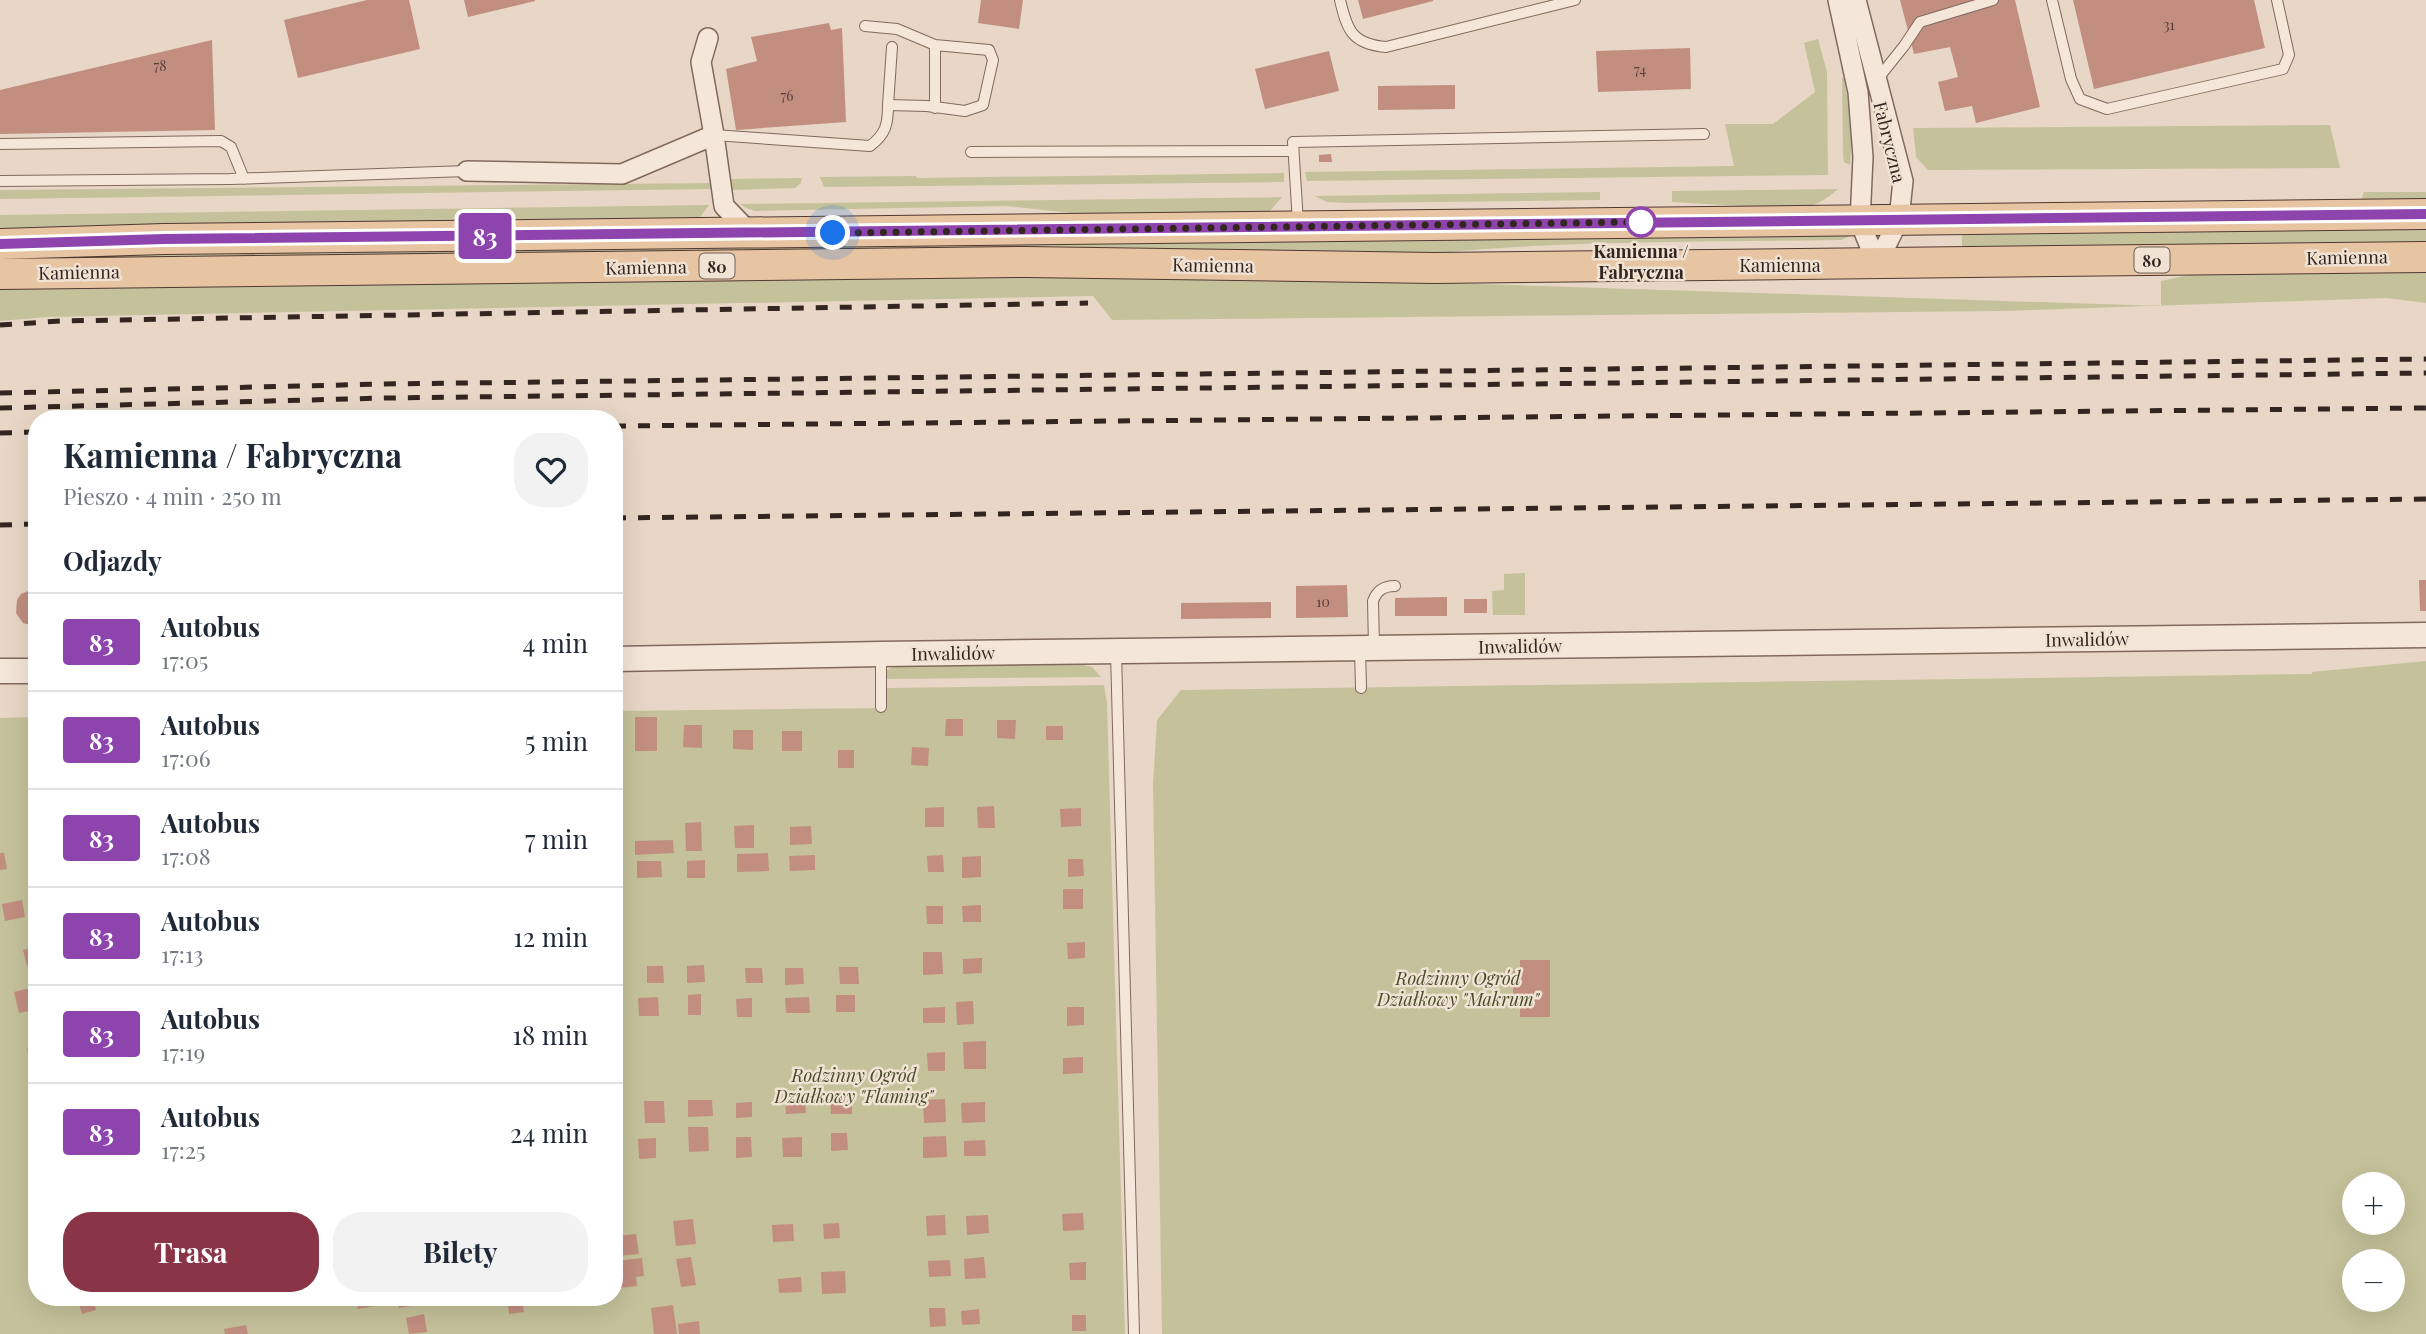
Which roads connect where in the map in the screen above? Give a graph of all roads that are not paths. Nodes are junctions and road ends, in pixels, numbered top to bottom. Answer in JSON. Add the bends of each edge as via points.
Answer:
{"nodes":[{"id":1,"x":1340,"y":0,"type":"edge"},
{"id":2,"x":1575,"y":0,"type":"edge"},
{"id":3,"x":1838,"y":0,"type":"edge"},
{"id":4,"x":1856,"y":0,"type":"edge"},
{"id":5,"x":1993,"y":0,"type":"edge"},
{"id":6,"x":2052,"y":0,"type":"edge"},
{"id":7,"x":2277,"y":0,"type":"edge"},
{"id":8,"x":865,"y":26,"type":"dead end"},
{"id":9,"x":708,"y":38,"type":"dead end"},
{"id":10,"x":935,"y":45,"type":"junction"},
{"id":11,"x":892,"y":47,"type":"dead end"},
{"id":12,"x":1875,"y":81,"type":"junction"},
{"id":13,"x":888,"y":105,"type":"junction"},
{"id":14,"x":935,"y":108,"type":"junction"},
{"id":15,"x":1704,"y":134,"type":"dead end"},
{"id":16,"x":714,"y":135,"type":"junction"},
{"id":17,"x":0,"y":144,"type":"edge"},
{"id":18,"x":1293,"y":151,"type":"junction"},
{"id":19,"x":971,"y":152,"type":"dead end"},
{"id":20,"x":467,"y":171,"type":"joint"},
{"id":21,"x":244,"y":179,"type":"junction"},
{"id":22,"x":0,"y":181,"type":"edge"},
{"id":23,"x":724,"y":206,"type":"junction"},
{"id":24,"x":2426,"y":214,"type":"edge"},
{"id":25,"x":1899,"y":219,"type":"junction"},
{"id":26,"x":1860,"y":222,"type":"junction"},
{"id":27,"x":1298,"y":227,"type":"junction"},
{"id":28,"x":702,"y":234,"type":"junction"},
{"id":29,"x":751,"y":234,"type":"junction"},
{"id":30,"x":0,"y":244,"type":"edge"},
{"id":31,"x":2426,"y":257,"type":"edge"},
{"id":32,"x":1877,"y":264,"type":"junction"},
{"id":33,"x":0,"y":274,"type":"edge"},
{"id":34,"x":1395,"y":586,"type":"dead end"},
{"id":35,"x":2426,"y":635,"type":"edge"},
{"id":36,"x":1367,"y":648,"type":"junction"},
{"id":37,"x":1116,"y":651,"type":"junction"},
{"id":38,"x":881,"y":654,"type":"junction"},
{"id":39,"x":623,"y":659,"type":"edge"},
{"id":40,"x":0,"y":671,"type":"edge"},
{"id":41,"x":28,"y":671,"type":"edge"},
{"id":42,"x":1361,"y":688,"type":"dead end"},
{"id":43,"x":881,"y":707,"type":"dead end"},
{"id":44,"x":1134,"y":1334,"type":"edge"}],
"edges":[{"from":1,"to":2,"type":"lane","via":[[1352,33],[1368,44],[1386,47]]},
{"from":3,"to":26,"type":"street","name":"Fabryczna","via":[[1858,92],[1863,157]]},
{"from":4,"to":12,"type":"street","name":"Fabryczna"},
{"from":5,"to":12,"type":"lane","via":[[1920,22]]},
{"from":6,"to":7,"type":"lane","via":[[2080,99],[2107,109],[2283,68],[2289,55]]},
{"from":8,"to":10,"type":"lane","via":[[897,29]]},
{"from":9,"to":16,"type":"street","via":[[701,62]]},
{"from":10,"to":14,"type":"lane"},
{"from":10,"to":14,"type":"lane","via":[[989,50],[993,60],[983,105],[965,111]]},
{"from":11,"to":13,"type":"lane"},
{"from":12,"to":25,"type":"street","name":"Fabryczna","via":[[1903,181]]},
{"from":13,"to":14,"type":"lane"},
{"from":13,"to":16,"type":"lane","via":[[888,125],[870,146]]},
{"from":15,"to":18,"type":"lane","via":[[1293,142]]},
{"from":16,"to":20,"type":"street","via":[[622,174]]},
{"from":16,"to":23,"type":"street"},
{"from":17,"to":21,"type":"lane","via":[[221,141],[231,147]]},
{"from":18,"to":19,"type":"lane"},
{"from":18,"to":27,"type":"lane"},
{"from":20,"to":21,"type":"lane"},
{"from":21,"to":22,"type":"lane"},
{"from":23,"to":28,"type":"street"},
{"from":23,"to":29,"type":"street"},
{"from":24,"to":25,"type":"main road","name":"Kamienna","number":"80"},
{"from":25,"to":26,"type":"main road","name":"Kamienna","number":"80"},
{"from":25,"to":32,"type":"street","name":"Fabryczna"},
{"from":26,"to":27,"type":"main road","name":"Kamienna","number":"80"},
{"from":26,"to":32,"type":"street","name":"Fabryczna"},
{"from":27,"to":29,"type":"main road","name":"Kamienna","number":"80"},
{"from":28,"to":29,"type":"main road","name":"Kamienna","number":"80"},
{"from":28,"to":30,"type":"main road","name":"Kamienna","number":"80"},
{"from":31,"to":32,"type":"main road","name":"Kamienna","number":"80"},
{"from":32,"to":33,"type":"main road","name":"Kamienna","number":"80","via":[[1434,268],[1026,262]]},
{"from":34,"to":36,"type":"lane","via":[[1379,590],[1373,601]]},
{"from":35,"to":36,"type":"street","name":"Inwalidów"},
{"from":36,"to":37,"type":"street","name":"Inwalidów"},
{"from":36,"to":42,"type":"lane"},
{"from":37,"to":38,"type":"street","name":"Inwalidów"},
{"from":37,"to":44,"type":"lane"},
{"from":38,"to":39,"type":"street","name":"Inwalidów"},
{"from":38,"to":43,"type":"lane"},
{"from":40,"to":41,"type":"street"}]}
